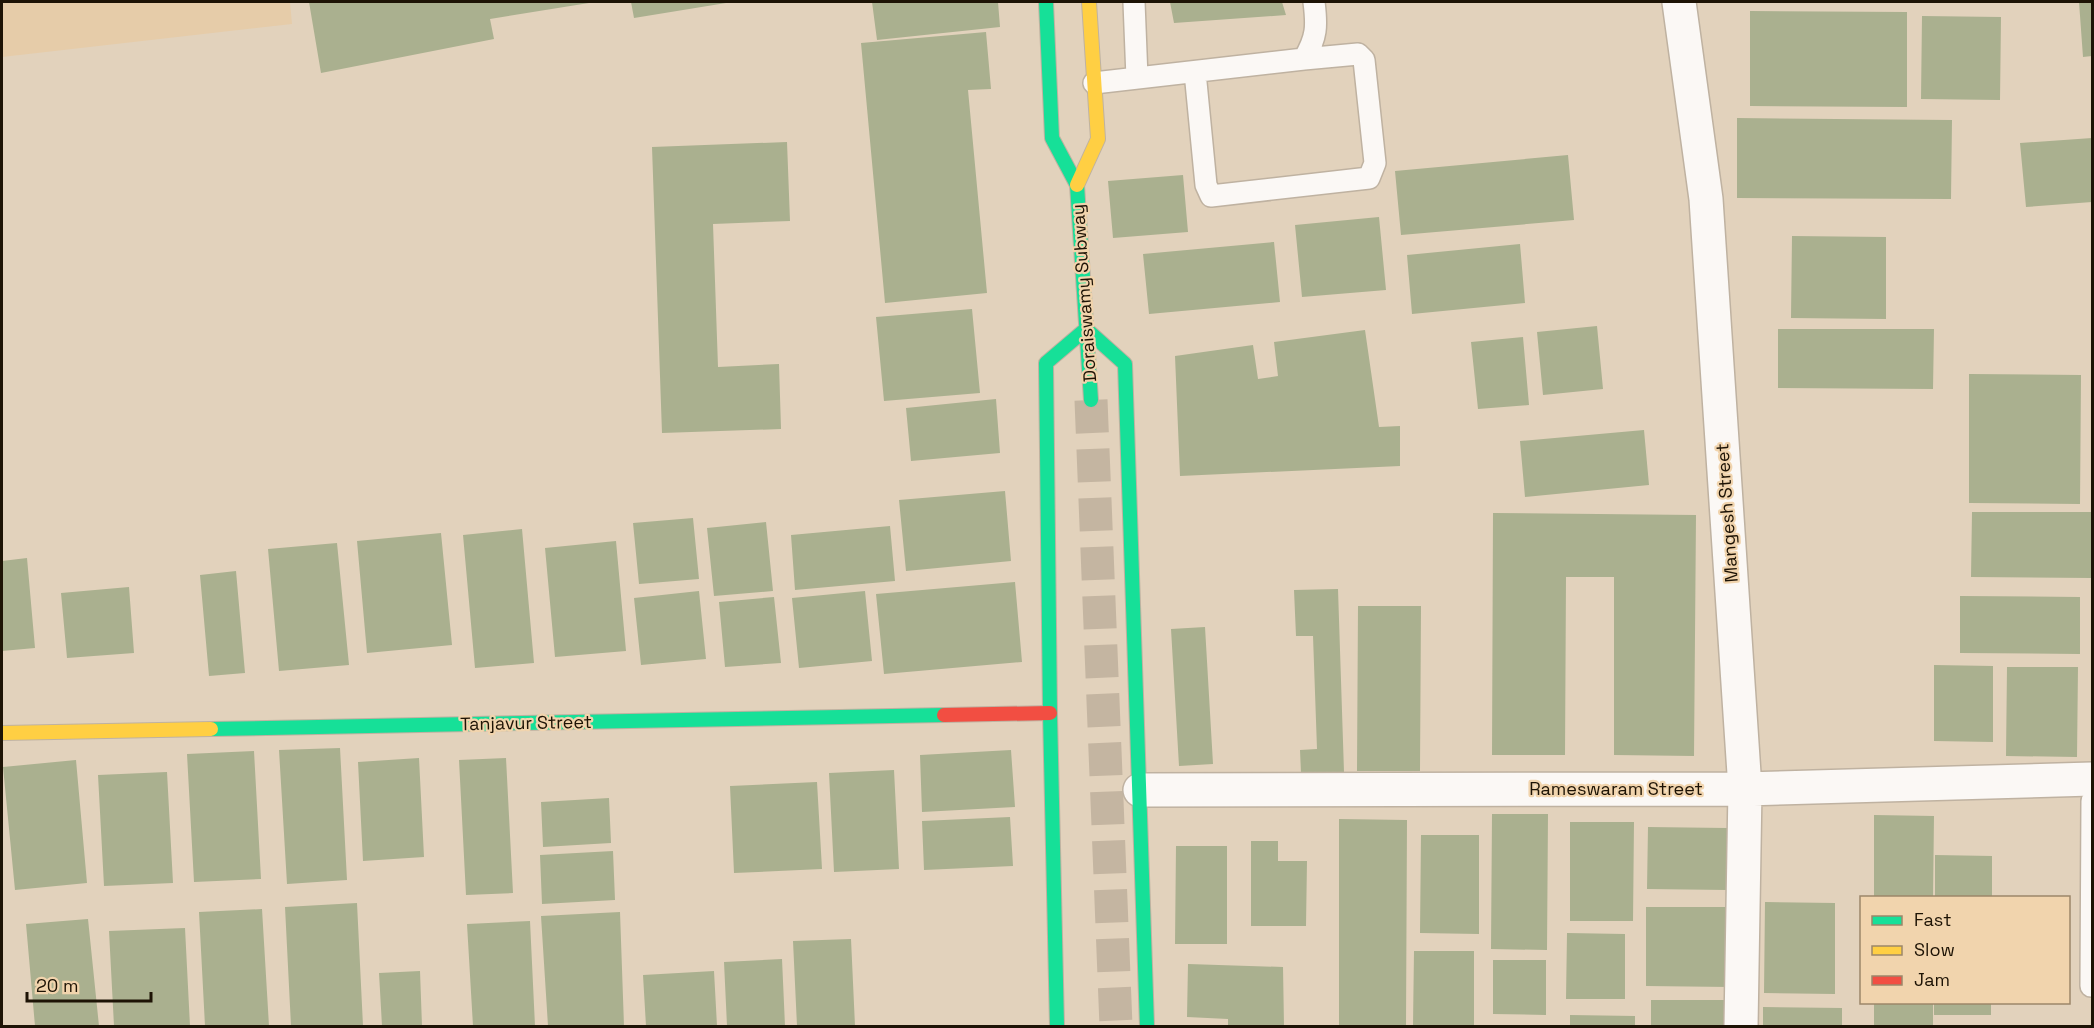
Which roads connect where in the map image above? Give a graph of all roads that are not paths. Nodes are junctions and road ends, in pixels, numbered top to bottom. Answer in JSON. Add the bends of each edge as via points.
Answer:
{"nodes":[{"id":1,"x":1046,"y":2,"type":"edge"},
{"id":2,"x":1089,"y":2,"type":"edge"},
{"id":3,"x":1134,"y":2,"type":"edge"},
{"id":4,"x":1314,"y":2,"type":"edge"},
{"id":5,"x":1679,"y":2,"type":"edge"},
{"id":6,"x":1304,"y":59,"type":"junction"},
{"id":7,"x":1195,"y":72,"type":"junction"},
{"id":8,"x":1137,"y":78,"type":"junction"},
{"id":9,"x":1095,"y":83,"type":"junction"},
{"id":10,"x":1077,"y":185,"type":"junction"},
{"id":11,"x":1086,"y":329,"type":"junction"},
{"id":12,"x":1091,"y":400,"type":"tunnel mouth"},
{"id":13,"x":1050,"y":713,"type":"junction"},
{"id":14,"x":2,"y":733,"type":"edge"},
{"id":15,"x":2092,"y":780,"type":"edge"},
{"id":16,"x":1745,"y":789,"type":"junction"},
{"id":17,"x":1140,"y":790,"type":"junction"},
{"id":18,"x":2092,"y":801,"type":"edge"},
{"id":19,"x":2091,"y":986,"type":"dead end"},
{"id":20,"x":1057,"y":1026,"type":"edge"},
{"id":21,"x":1147,"y":1026,"type":"edge"},
{"id":22,"x":1741,"y":1026,"type":"edge"}],
"edges":[{"from":1,"to":10,"type":"street","via":[[1052,138]]},
{"from":2,"to":9,"type":"street"},
{"from":3,"to":8,"type":"lane"},
{"from":4,"to":6,"type":"lane","via":[[1314,43]]},
{"from":5,"to":16,"type":"street","name":"Mangesh Street","via":[[1706,200]]},
{"from":6,"to":7,"type":"lane"},
{"from":6,"to":7,"type":"lane","via":[[1358,54],[1364,60],[1375,163],[1369,178],[1211,196],[1206,185]]},
{"from":7,"to":8,"type":"lane"},
{"from":8,"to":9,"type":"lane"},
{"from":9,"to":10,"type":"street","via":[[1098,139]]},
{"from":10,"to":11,"type":"street","name":"Doraiswamy Subway"},
{"from":11,"to":12,"type":"street","name":"Doraiswamy Subway"},
{"from":11,"to":13,"type":"street","via":[[1046,363]]},
{"from":11,"to":17,"type":"street","via":[[1125,364]]},
{"from":13,"to":14,"type":"street","name":"Tanjavur Street"},
{"from":13,"to":20,"type":"street"},
{"from":15,"to":16,"type":"street","name":"Rameswaram Street"},
{"from":16,"to":17,"type":"street","name":"Rameswaram Street"},
{"from":16,"to":22,"type":"street","name":"Mangesh Street"},
{"from":17,"to":21,"type":"street"},
{"from":18,"to":19,"type":"lane"}]}
